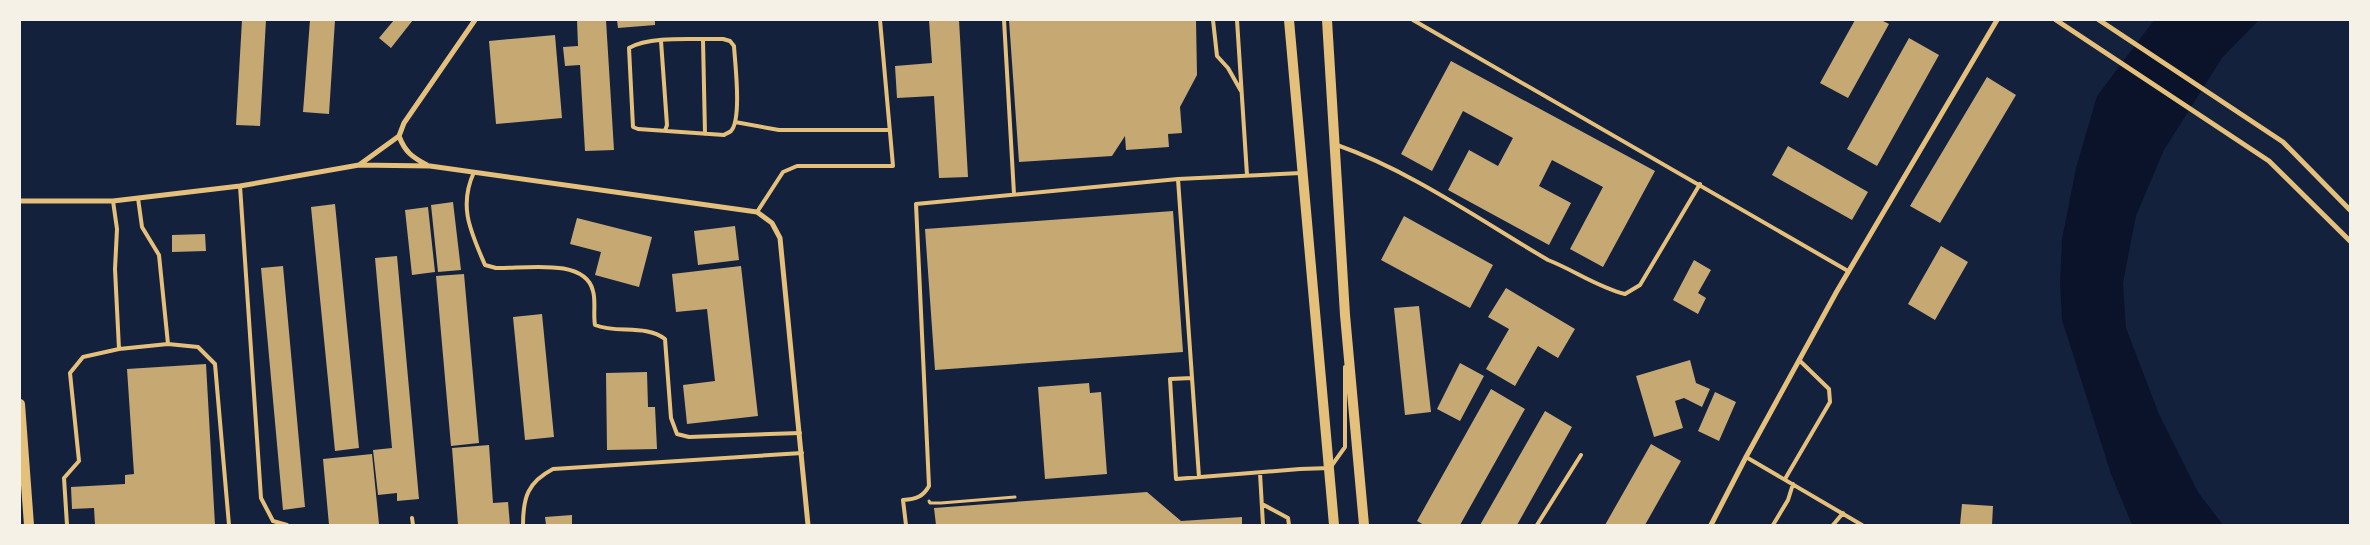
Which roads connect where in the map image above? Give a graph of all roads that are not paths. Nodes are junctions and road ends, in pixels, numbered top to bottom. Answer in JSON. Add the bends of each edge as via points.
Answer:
{"nodes":[{"id":1,"x":475,"y":20,"type":"edge"},
{"id":2,"x":880,"y":20,"type":"edge"},
{"id":3,"x":1004,"y":20,"type":"edge"},
{"id":4,"x":1212,"y":20,"type":"edge"},
{"id":5,"x":1237,"y":20,"type":"edge"},
{"id":6,"x":1289,"y":20,"type":"edge"},
{"id":7,"x":1327,"y":20,"type":"edge"},
{"id":8,"x":1412,"y":20,"type":"edge"},
{"id":9,"x":1997,"y":20,"type":"edge"},
{"id":10,"x":2056,"y":20,"type":"edge"},
{"id":11,"x":2100,"y":21,"type":"edge"},
{"id":12,"x":703,"y":40,"type":"junction"},
{"id":13,"x":661,"y":41,"type":"junction"},
{"id":14,"x":1242,"y":93,"type":"junction"},
{"id":15,"x":735,"y":122,"type":"junction"},
{"id":16,"x":890,"y":130,"type":"junction"},
{"id":17,"x":665,"y":131,"type":"junction"},
{"id":18,"x":705,"y":134,"type":"junction"},
{"id":19,"x":399,"y":136,"type":"junction"},
{"id":20,"x":1336,"y":144,"type":"junction"},
{"id":21,"x":359,"y":165,"type":"junction"},
{"id":22,"x":430,"y":166,"type":"junction"},
{"id":23,"x":474,"y":172,"type":"junction"},
{"id":24,"x":1304,"y":173,"type":"junction"},
{"id":25,"x":1247,"y":175,"type":"junction"},
{"id":26,"x":1178,"y":179,"type":"junction"},
{"id":27,"x":1700,"y":184,"type":"junction"},
{"id":28,"x":240,"y":186,"type":"junction"},
{"id":29,"x":1014,"y":194,"type":"junction"},
{"id":30,"x":138,"y":198,"type":"junction"},
{"id":31,"x":20,"y":201,"type":"edge"},
{"id":32,"x":113,"y":201,"type":"junction"},
{"id":33,"x":2350,"y":210,"type":"edge"},
{"id":34,"x":757,"y":212,"type":"junction"},
{"id":35,"x":2350,"y":241,"type":"edge"},
{"id":36,"x":1848,"y":271,"type":"junction"},
{"id":37,"x":1345,"y":315,"type":"junction"},
{"id":38,"x":168,"y":344,"type":"junction"},
{"id":39,"x":119,"y":349,"type":"junction"},
{"id":40,"x":1798,"y":360,"type":"junction"},
{"id":41,"x":1192,"y":378,"type":"junction"},
{"id":42,"x":20,"y":404,"type":"edge"},
{"id":43,"x":800,"y":433,"type":"junction"},
{"id":44,"x":802,"y":453,"type":"junction"},
{"id":45,"x":1581,"y":455,"type":"dead end"},
{"id":46,"x":1746,"y":456,"type":"junction"},
{"id":47,"x":1330,"y":468,"type":"junction"},
{"id":48,"x":1260,"y":473,"type":"junction"},
{"id":49,"x":1199,"y":477,"type":"junction"},
{"id":50,"x":1785,"y":479,"type":"junction"},
{"id":51,"x":1793,"y":484,"type":"junction"},
{"id":52,"x":1262,"y":504,"type":"junction"},
{"id":53,"x":1843,"y":514,"type":"junction"},
{"id":54,"x":412,"y":518,"type":"dead end"},
{"id":55,"x":29,"y":525,"type":"edge"},
{"id":56,"x":67,"y":525,"type":"edge"},
{"id":57,"x":229,"y":525,"type":"edge"},
{"id":58,"x":287,"y":525,"type":"edge"},
{"id":59,"x":413,"y":525,"type":"edge"},
{"id":60,"x":523,"y":525,"type":"edge"},
{"id":61,"x":808,"y":525,"type":"edge"},
{"id":62,"x":906,"y":525,"type":"edge"},
{"id":63,"x":1263,"y":525,"type":"edge"},
{"id":64,"x":1289,"y":525,"type":"edge"},
{"id":65,"x":1334,"y":525,"type":"edge"},
{"id":66,"x":1364,"y":525,"type":"edge"},
{"id":67,"x":1537,"y":525,"type":"edge"},
{"id":68,"x":1711,"y":525,"type":"edge"},
{"id":69,"x":1773,"y":525,"type":"edge"},
{"id":70,"x":1833,"y":525,"type":"edge"},
{"id":71,"x":1862,"y":525,"type":"edge"}],
"edges":[{"from":1,"to":19,"type":"street"},
{"from":2,"to":16,"type":"lane"},
{"from":3,"to":29,"type":"lane"},
{"from":4,"to":14,"type":"lane","via":[[1217,56]]},
{"from":5,"to":14,"type":"lane"},
{"from":6,"to":24,"type":"main road"},
{"from":7,"to":20,"type":"main road"},
{"from":8,"to":27,"type":"lane"},
{"from":9,"to":36,"type":"street"},
{"from":10,"to":35,"type":"street","via":[[2269,161]]},
{"from":11,"to":33,"type":"street","via":[[2283,142]]},
{"from":12,"to":13,"type":"lane"},
{"from":12,"to":15,"type":"lane","via":[[730,41],[734,46]]},
{"from":12,"to":18,"type":"lane"},
{"from":13,"to":17,"type":"lane"},
{"from":13,"to":17,"type":"lane","via":[[629,48],[633,127]]},
{"from":14,"to":25,"type":"lane"},
{"from":15,"to":16,"type":"lane","via":[[779,130]]},
{"from":15,"to":18,"type":"lane","via":[[724,135]]},
{"from":16,"to":34,"type":"lane","via":[[893,166],[796,166],[784,172]]},
{"from":17,"to":18,"type":"lane"},
{"from":19,"to":21,"type":"street"},
{"from":19,"to":22,"type":"street","via":[[413,158]]},
{"from":20,"to":27,"type":"lane","via":[[1397,170],[1548,260],[1625,294],[1640,285]]},
{"from":20,"to":37,"type":"main road"},
{"from":21,"to":22,"type":"street"},
{"from":21,"to":28,"type":"street"},
{"from":22,"to":23,"type":"street"},
{"from":23,"to":34,"type":"street"},
{"from":23,"to":43,"type":"lane","via":[[467,186],[465,202],[468,221],[485,265],[496,268],[566,267],[582,273],[593,291],[595,325],[605,329],[656,332],[665,339],[671,418],[677,434],[689,437]]},
{"from":24,"to":25,"type":"lane"},
{"from":24,"to":47,"type":"main road"},
{"from":25,"to":26,"type":"lane"},
{"from":26,"to":29,"type":"lane"},
{"from":26,"to":41,"type":"lane"},
{"from":27,"to":36,"type":"lane"},
{"from":28,"to":30,"type":"street"},
{"from":28,"to":58,"type":"lane","via":[[261,498],[273,521]]},
{"from":29,"to":62,"type":"lane","via":[[916,204],[929,486],[925,494],[916,499],[903,500]]},
{"from":30,"to":32,"type":"street"},
{"from":30,"to":38,"type":"lane","via":[[142,227],[159,255]]},
{"from":31,"to":32,"type":"street"},
{"from":32,"to":39,"type":"lane","via":[[117,229],[115,269]]},
{"from":34,"to":43,"type":"street","via":[[772,223],[780,238]]},
{"from":36,"to":40,"type":"street"},
{"from":37,"to":47,"type":"lane","via":[[1345,447]]},
{"from":37,"to":66,"type":"main road"},
{"from":38,"to":39,"type":"lane"},
{"from":38,"to":57,"type":"lane","via":[[198,347],[215,364]]},
{"from":39,"to":56,"type":"lane","via":[[83,357],[70,373],[79,461],[64,478]]},
{"from":40,"to":46,"type":"street"},
{"from":40,"to":50,"type":"lane","via":[[1829,389],[1830,402]]},
{"from":41,"to":49,"type":"lane"},
{"from":41,"to":49,"type":"lane","via":[[1170,379],[1176,479]]},
{"from":42,"to":55,"type":"main road"},
{"from":43,"to":44,"type":"street"},
{"from":44,"to":60,"type":"lane","via":[[553,469],[538,477],[527,491]]},
{"from":44,"to":61,"type":"street"},
{"from":45,"to":67,"type":"lane"},
{"from":46,"to":50,"type":"lane"},
{"from":46,"to":68,"type":"street"},
{"from":47,"to":48,"type":"lane"},
{"from":47,"to":65,"type":"main road"},
{"from":48,"to":49,"type":"lane"},
{"from":48,"to":52,"type":"lane"},
{"from":50,"to":51,"type":"lane"},
{"from":51,"to":53,"type":"lane"},
{"from":51,"to":69,"type":"lane","via":[[1788,500]]},
{"from":52,"to":63,"type":"lane"},
{"from":52,"to":64,"type":"lane","via":[[1288,518]]},
{"from":53,"to":70,"type":"lane"},
{"from":53,"to":71,"type":"lane"},
{"from":54,"to":59,"type":"lane"}]}
